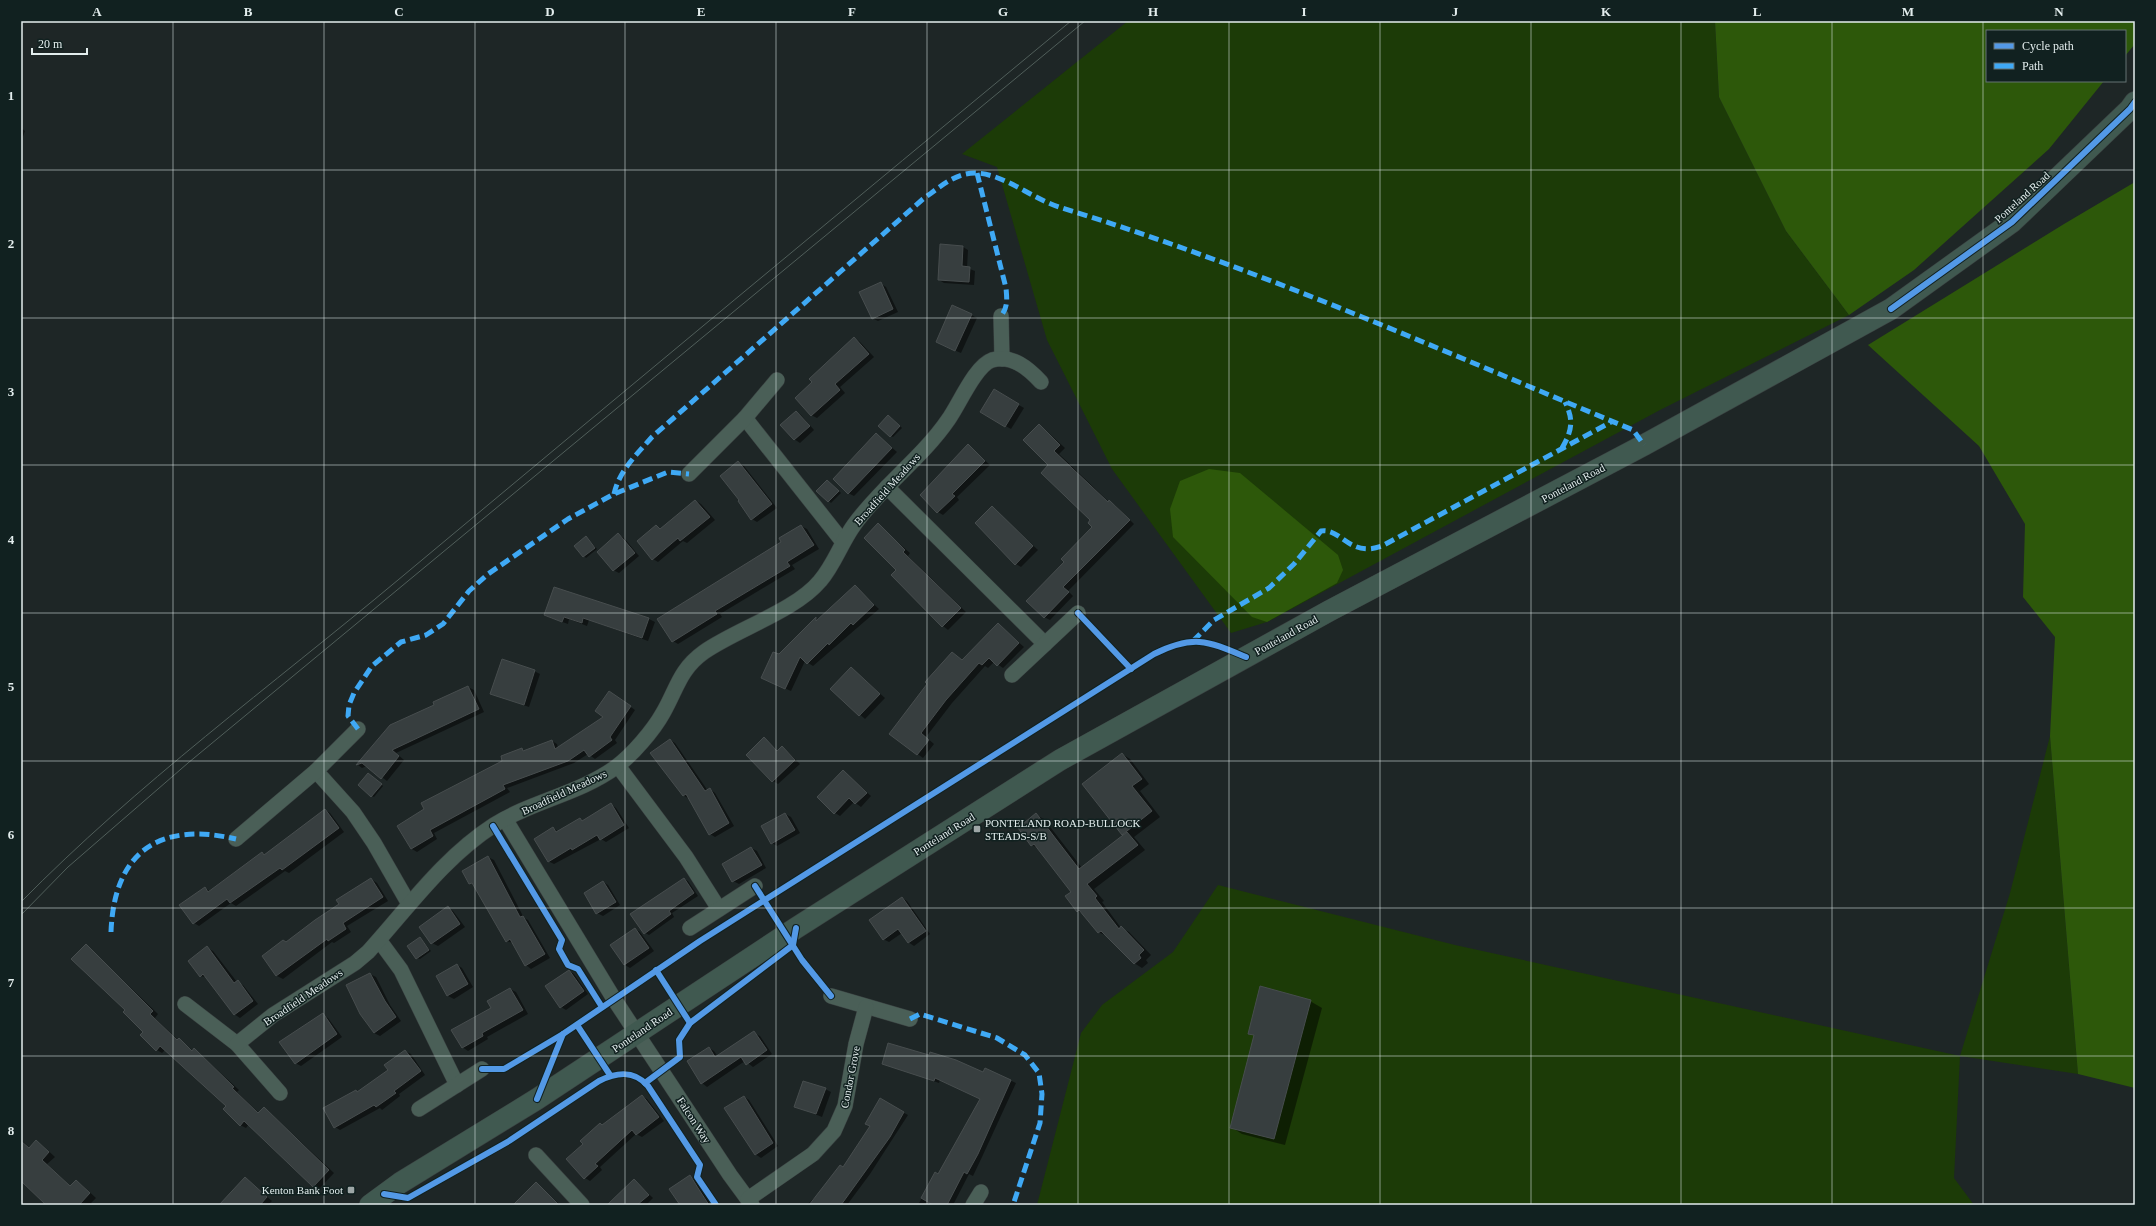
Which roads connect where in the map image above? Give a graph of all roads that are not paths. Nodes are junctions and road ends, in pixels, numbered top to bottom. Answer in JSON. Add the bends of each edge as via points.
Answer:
{"nodes":[{"id":1,"x":2135,"y":102,"type":"edge"},
{"id":2,"x":1000,"y":316,"type":"dead end"},
{"id":3,"x":1002,"y":359,"type":"junction"},
{"id":4,"x":777,"y":380,"type":"dead end"},
{"id":5,"x":1041,"y":382,"type":"dead end"},
{"id":6,"x":745,"y":418,"type":"junction"},
{"id":7,"x":688,"y":474,"type":"dead end"},
{"id":8,"x":887,"y":487,"type":"junction"},
{"id":9,"x":843,"y":542,"type":"junction"},
{"id":10,"x":1078,"y":613,"type":"dead end"},
{"id":11,"x":1044,"y":644,"type":"junction"},
{"id":12,"x":1012,"y":675,"type":"dead end"},
{"id":13,"x":358,"y":729,"type":"dead end"},
{"id":14,"x":618,"y":766,"type":"junction"},
{"id":15,"x":316,"y":771,"type":"junction"},
{"id":16,"x":505,"y":819,"type":"junction"},
{"id":17,"x":236,"y":839,"type":"dead end"},
{"id":18,"x":755,"y":886,"type":"dead end"},
{"id":19,"x":409,"y":904,"type":"junction"},
{"id":20,"x":718,"y":909,"type":"junction"},
{"id":21,"x":690,"y":928,"type":"dead end"},
{"id":22,"x":379,"y":940,"type":"junction"},
{"id":23,"x":831,"y":996,"type":"dead end"},
{"id":24,"x":185,"y":1004,"type":"dead end"},
{"id":25,"x":866,"y":1007,"type":"junction"},
{"id":26,"x":910,"y":1019,"type":"dead end"},
{"id":27,"x":637,"y":1033,"type":"junction"},
{"id":28,"x":237,"y":1044,"type":"junction"},
{"id":29,"x":482,"y":1069,"type":"dead end"},
{"id":30,"x":457,"y":1085,"type":"junction"},
{"id":31,"x":280,"y":1093,"type":"dead end"},
{"id":32,"x":419,"y":1109,"type":"dead end"},
{"id":33,"x":536,"y":1155,"type":"dead end"},
{"id":34,"x":981,"y":1192,"type":"dead end"},
{"id":35,"x":750,"y":1202,"type":"edge"},
{"id":36,"x":370,"y":1205,"type":"edge"},
{"id":37,"x":582,"y":1205,"type":"edge"},
{"id":38,"x":973,"y":1205,"type":"edge"}],
"edges":[{"from":1,"to":27,"type":"main road","name":"Ponteland Road","via":[[2012,222],[1891,309],[1644,445],[1329,611],[1060,760],[796,928]]},
{"from":2,"to":3,"type":"street"},
{"from":3,"to":5,"type":"street","via":[[1021,365]]},
{"from":3,"to":8,"type":"street","name":"Broadfield Meadows","via":[[990,361],[979,370],[943,427]]},
{"from":4,"to":6,"type":"street"},
{"from":6,"to":7,"type":"street"},
{"from":6,"to":9,"type":"street"},
{"from":8,"to":9,"type":"street","name":"Broadfield Meadows","via":[[861,516]]},
{"from":8,"to":11,"type":"street"},
{"from":9,"to":14,"type":"street","name":"Broadfield Meadows","via":[[829,568],[810,591],[714,646],[687,667],[655,725]]},
{"from":10,"to":11,"type":"street"},
{"from":11,"to":12,"type":"street"},
{"from":13,"to":15,"type":"street"},
{"from":14,"to":16,"type":"street","name":"Broadfield Meadows","via":[[588,783]]},
{"from":14,"to":20,"type":"street","via":[[682,851]]},
{"from":15,"to":17,"type":"street"},
{"from":15,"to":19,"type":"street","via":[[353,812]]},
{"from":16,"to":19,"type":"street","name":"Broadfield Meadows","via":[[446,862]]},
{"from":16,"to":27,"type":"street","name":"Falcon Way"},
{"from":18,"to":20,"type":"street"},
{"from":19,"to":22,"type":"street","name":"Broadfield Meadows"},
{"from":20,"to":21,"type":"street"},
{"from":22,"to":28,"type":"street","name":"Broadfield Meadows","via":[[355,963],[273,1015]]},
{"from":22,"to":30,"type":"street","via":[[401,970]]},
{"from":23,"to":25,"type":"street"},
{"from":24,"to":28,"type":"street"},
{"from":25,"to":26,"type":"street"},
{"from":25,"to":35,"type":"street","name":"Condor Grove","via":[[856,1044],[845,1106],[834,1132],[813,1154]]},
{"from":27,"to":35,"type":"street","name":"Falcon Way"},
{"from":27,"to":36,"type":"main road","name":"Ponteland Road","via":[[537,1099],[400,1183]]},
{"from":28,"to":31,"type":"street"},
{"from":29,"to":30,"type":"street"},
{"from":30,"to":32,"type":"street"},
{"from":33,"to":37,"type":"street"},
{"from":34,"to":38,"type":"street"}]}
